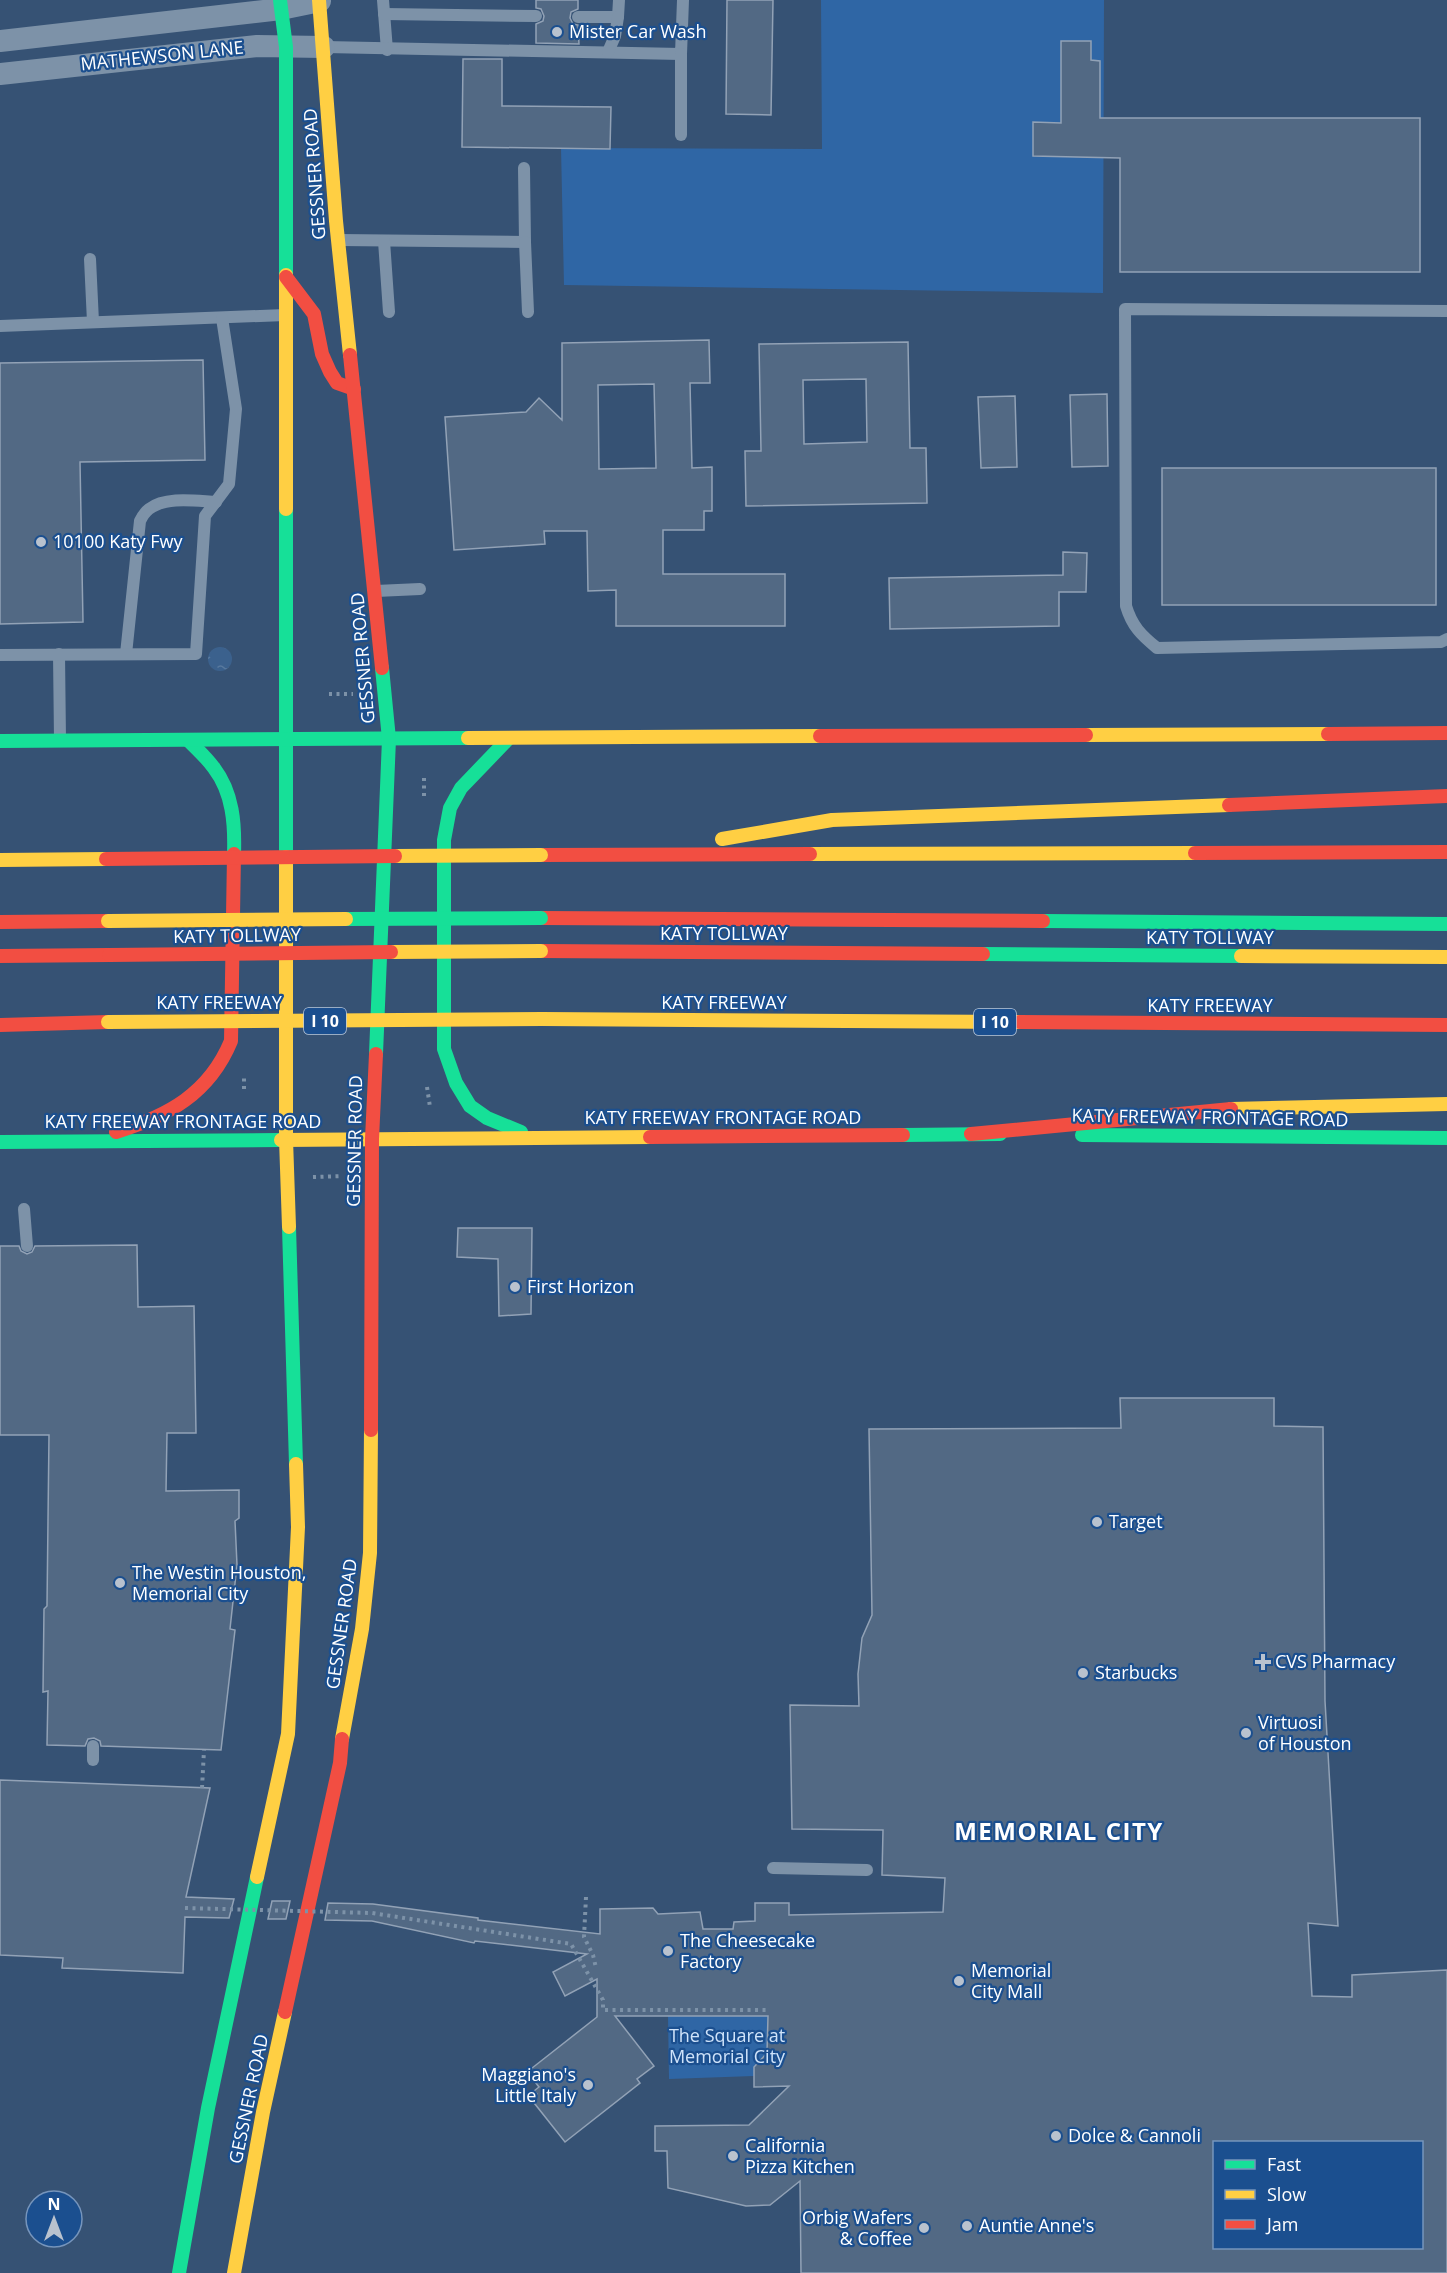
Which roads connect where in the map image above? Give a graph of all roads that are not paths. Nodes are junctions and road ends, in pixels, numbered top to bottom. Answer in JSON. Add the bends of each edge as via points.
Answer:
{"nodes":[{"id":1,"x":322,"y":0,"type":"edge"},
{"id":2,"x":383,"y":0,"type":"edge"},
{"id":3,"x":619,"y":0,"type":"edge"},
{"id":4,"x":683,"y":0,"type":"edge"},
{"id":5,"x":280,"y":4,"type":"edge"},
{"id":6,"x":384,"y":14,"type":"junction"},
{"id":7,"x":536,"y":16,"type":"dead end"},
{"id":8,"x":578,"y":17,"type":"dead end"},
{"id":9,"x":618,"y":17,"type":"junction"},
{"id":10,"x":0,"y":41,"type":"edge"},
{"id":11,"x":286,"y":47,"type":"junction"},
{"id":12,"x":324,"y":47,"type":"junction"},
{"id":13,"x":387,"y":50,"type":"junction"},
{"id":14,"x":608,"y":52,"type":"junction"},
{"id":15,"x":681,"y":54,"type":"junction"},
{"id":16,"x":0,"y":74,"type":"edge"},
{"id":17,"x":681,"y":135,"type":"dead end"},
{"id":18,"x":524,"y":168,"type":"dead end"},
{"id":19,"x":338,"y":240,"type":"junction"},
{"id":20,"x":384,"y":240,"type":"junction"},
{"id":21,"x":525,"y":242,"type":"junction"},
{"id":22,"x":90,"y":259,"type":"dead end"},
{"id":23,"x":286,"y":278,"type":"junction"},
{"id":24,"x":1447,"y":311,"type":"edge"},
{"id":25,"x":389,"y":312,"type":"dead end"},
{"id":26,"x":528,"y":312,"type":"dead end"},
{"id":27,"x":286,"y":315,"type":"junction"},
{"id":28,"x":222,"y":318,"type":"junction"},
{"id":29,"x":93,"y":322,"type":"junction"},
{"id":30,"x":0,"y":326,"type":"edge"},
{"id":31,"x":354,"y":388,"type":"junction"},
{"id":32,"x":216,"y":502,"type":"junction"},
{"id":33,"x":420,"y":589,"type":"dead end"},
{"id":34,"x":375,"y":591,"type":"junction"},
{"id":35,"x":1447,"y":639,"type":"edge"},
{"id":36,"x":59,"y":654,"type":"junction"},
{"id":37,"x":126,"y":654,"type":"junction"},
{"id":38,"x":0,"y":655,"type":"edge"},
{"id":39,"x":1447,"y":733,"type":"edge"},
{"id":40,"x":509,"y":738,"type":"junction"},
{"id":41,"x":388,"y":739,"type":"junction"},
{"id":42,"x":188,"y":740,"type":"junction"},
{"id":43,"x":286,"y":740,"type":"junction"},
{"id":44,"x":0,"y":741,"type":"edge"},
{"id":45,"x":60,"y":741,"type":"junction"},
{"id":46,"x":1447,"y":796,"type":"edge"},
{"id":47,"x":1447,"y":852,"type":"edge"},
{"id":48,"x":629,"y":855,"type":"junction"},
{"id":49,"x":0,"y":860,"type":"edge"},
{"id":50,"x":0,"y":922,"type":"edge"},
{"id":51,"x":1447,"y":924,"type":"edge"},
{"id":52,"x":0,"y":956,"type":"edge"},
{"id":53,"x":1447,"y":957,"type":"edge"},
{"id":54,"x":0,"y":1025,"type":"edge"},
{"id":55,"x":1447,"y":1025,"type":"edge"},
{"id":56,"x":1447,"y":1104,"type":"edge"},
{"id":57,"x":971,"y":1134,"type":"junction"},
{"id":58,"x":533,"y":1137,"type":"junction"},
{"id":59,"x":1447,"y":1138,"type":"edge"},
{"id":60,"x":286,"y":1139,"type":"junction"},
{"id":61,"x":372,"y":1139,"type":"junction"},
{"id":62,"x":86,"y":1141,"type":"junction"},
{"id":63,"x":0,"y":1142,"type":"edge"},
{"id":64,"x":24,"y":1209,"type":"dead end"},
{"id":65,"x":27,"y":1246,"type":"dead end"},
{"id":66,"x":93,"y":1746,"type":"dead end"},
{"id":67,"x":93,"y":1760,"type":"dead end"},
{"id":68,"x":773,"y":1868,"type":"dead end"},
{"id":69,"x":867,"y":1870,"type":"dead end"},
{"id":70,"x":179,"y":2273,"type":"edge"},
{"id":71,"x":234,"y":2273,"type":"edge"}],
"edges":[{"from":1,"to":5,"type":"street","name":"MATHEWSON LANE"},
{"from":1,"to":12,"type":"main road","name":"GESSNER ROAD"},
{"from":2,"to":6,"type":"lane"},
{"from":3,"to":9,"type":"lane"},
{"from":4,"to":15,"type":"lane"},
{"from":5,"to":10,"type":"street","name":"MATHEWSON LANE"},
{"from":5,"to":11,"type":"main road","name":"GESSNER ROAD"},
{"from":6,"to":7,"type":"lane"},
{"from":6,"to":13,"type":"lane"},
{"from":8,"to":9,"type":"lane"},
{"from":9,"to":14,"type":"lane"},
{"from":11,"to":12,"type":"street","name":"MATHEWSON LANE"},
{"from":11,"to":16,"type":"street","name":"MATHEWSON LANE","via":[[257,46]]},
{"from":11,"to":23,"type":"main road","name":"GESSNER ROAD"},
{"from":12,"to":13,"type":"lane"},
{"from":12,"to":19,"type":"main road","name":"GESSNER ROAD"},
{"from":13,"to":14,"type":"lane"},
{"from":14,"to":15,"type":"lane"},
{"from":15,"to":17,"type":"lane"},
{"from":18,"to":21,"type":"lane"},
{"from":19,"to":20,"type":"lane"},
{"from":19,"to":31,"type":"main road","name":"GESSNER ROAD"},
{"from":20,"to":21,"type":"lane"},
{"from":20,"to":25,"type":"lane"},
{"from":21,"to":26,"type":"lane"},
{"from":22,"to":29,"type":"lane"},
{"from":23,"to":27,"type":"main road","name":"GESSNER ROAD"},
{"from":23,"to":31,"type":"main road","via":[[314,314],[330,372],[338,383]]},
{"from":24,"to":35,"type":"lane","via":[[1125,309],[1126,606],[1139,634],[1157,648]]},
{"from":27,"to":28,"type":"lane"},
{"from":27,"to":43,"type":"main road","name":"GESSNER ROAD"},
{"from":28,"to":29,"type":"lane"},
{"from":28,"to":32,"type":"lane","via":[[236,410],[229,484]]},
{"from":29,"to":30,"type":"lane"},
{"from":31,"to":34,"type":"main road","name":"GESSNER ROAD"},
{"from":32,"to":37,"type":"lane","via":[[163,503],[148,509],[140,521]]},
{"from":32,"to":37,"type":"lane","via":[[205,516],[196,654]]},
{"from":33,"to":34,"type":"lane"},
{"from":34,"to":41,"type":"main road","name":"GESSNER ROAD"},
{"from":36,"to":37,"type":"lane"},
{"from":36,"to":38,"type":"lane"},
{"from":36,"to":45,"type":"lane"},
{"from":39,"to":40,"type":"main road"},
{"from":40,"to":41,"type":"main road"},
{"from":40,"to":58,"type":"main road","via":[[461,788],[450,808],[444,840],[444,1049],[460,1093],[478,1113]]},
{"from":41,"to":43,"type":"main road"},
{"from":41,"to":61,"type":"main road","name":"GESSNER ROAD"},
{"from":42,"to":43,"type":"main road"},
{"from":42,"to":45,"type":"main road"},
{"from":42,"to":62,"type":"main road","via":[[213,766],[226,788],[235,825],[231,1041],[221,1064],[192,1095],[141,1125]]},
{"from":43,"to":60,"type":"main road","name":"GESSNER ROAD"},
{"from":44,"to":45,"type":"main road"},
{"from":46,"to":48,"type":"main road","via":[[832,820]]},
{"from":47,"to":48,"type":"main road"},
{"from":48,"to":49,"type":"main road","bridge":true},
{"from":50,"to":51,"type":"main road","name":"KATY TOLLWAY","bridge":true,"via":[[541,918]]},
{"from":52,"to":53,"type":"main road","name":"KATY TOLLWAY","bridge":true,"via":[[541,951]]},
{"from":54,"to":55,"type":"main road","name":"KATY FREEWAY","number":"I 10","bridge":true,"via":[[542,1019]]},
{"from":56,"to":57,"type":"main road","via":[[1225,1109]]},
{"from":57,"to":58,"type":"main road","name":"KATY FREEWAY FRONTAGE ROAD"},
{"from":57,"to":59,"type":"main road","name":"KATY FREEWAY FRONTAGE ROAD"},
{"from":58,"to":61,"type":"main road","name":"KATY FREEWAY FRONTAGE ROAD"},
{"from":60,"to":61,"type":"main road","name":"KATY FREEWAY FRONTAGE ROAD"},
{"from":60,"to":62,"type":"main road","name":"KATY FREEWAY FRONTAGE ROAD"},
{"from":60,"to":70,"type":"main road","name":"GESSNER ROAD","via":[[298,1527],[288,1734],[208,2108]]},
{"from":61,"to":71,"type":"main road","name":"GESSNER ROAD","via":[[370,1553],[362,1629],[340,1762],[263,2112]]},
{"from":62,"to":63,"type":"main road","name":"KATY FREEWAY FRONTAGE ROAD"},
{"from":64,"to":65,"type":"lane"},
{"from":66,"to":67,"type":"lane"},
{"from":68,"to":69,"type":"lane"}]}
